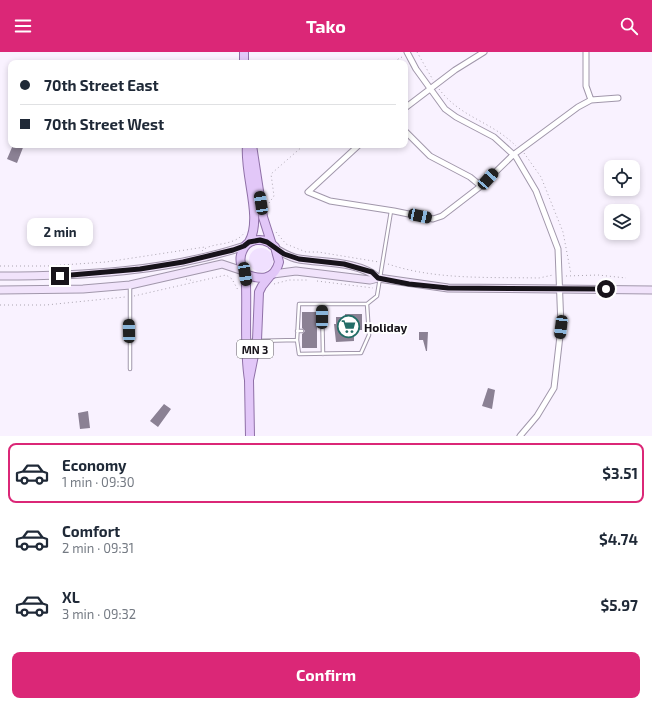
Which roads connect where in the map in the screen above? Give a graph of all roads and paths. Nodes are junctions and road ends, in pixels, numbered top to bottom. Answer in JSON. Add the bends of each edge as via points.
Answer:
{"nodes":[{"id":1,"x":407,"y":52,"type":"edge"},
{"id":2,"x":484,"y":52,"type":"edge"},
{"id":3,"x":586,"y":52,"type":"edge"},
{"id":4,"x":430,"y":88,"type":"junction"},
{"id":5,"x":618,"y":98,"type":"dead end"},
{"id":6,"x":591,"y":100,"type":"junction"},
{"id":7,"x":408,"y":106,"type":"edge"},
{"id":8,"x":408,"y":134,"type":"edge"},
{"id":9,"x":247,"y":148,"type":"edge"},
{"id":10,"x":252,"y":148,"type":"edge"},
{"id":11,"x":301,"y":148,"type":"edge"},
{"id":12,"x":357,"y":148,"type":"edge"},
{"id":13,"x":513,"y":155,"type":"junction"},
{"id":14,"x":481,"y":186,"type":"junction"},
{"id":15,"x":267,"y":205,"type":"dead end"},
{"id":16,"x":392,"y":210,"type":"junction"},
{"id":17,"x":247,"y":228,"type":"dead end"},
{"id":18,"x":275,"y":232,"type":"dead end"},
{"id":19,"x":225,"y":244,"type":"dead end"},
{"id":20,"x":247,"y":244,"type":"junction"},
{"id":21,"x":205,"y":247,"type":"dead end"},
{"id":22,"x":274,"y":247,"type":"junction"},
{"id":23,"x":384,"y":263,"type":"junction"},
{"id":24,"x":0,"y":266,"type":"edge"},
{"id":25,"x":244,"y":272,"type":"junction"},
{"id":26,"x":271,"y":275,"type":"junction"},
{"id":27,"x":560,"y":275,"type":"junction"},
{"id":28,"x":0,"y":276,"type":"edge"},
{"id":29,"x":380,"y":278,"type":"junction"},
{"id":30,"x":626,"y":278,"type":"dead end"},
{"id":31,"x":309,"y":280,"type":"dead end"},
{"id":32,"x":314,"y":280,"type":"dead end"},
{"id":33,"x":130,"y":285,"type":"junction"},
{"id":34,"x":270,"y":286,"type":"dead end"},
{"id":35,"x":379,"y":289,"type":"junction"},
{"id":36,"x":561,"y":289,"type":"junction"},
{"id":37,"x":0,"y":290,"type":"edge"},
{"id":38,"x":652,"y":290,"type":"edge"},
{"id":39,"x":239,"y":292,"type":"dead end"},
{"id":40,"x":130,"y":296,"type":"junction"},
{"id":41,"x":322,"y":304,"type":"junction"},
{"id":42,"x":367,"y":304,"type":"junction"},
{"id":43,"x":0,"y":305,"type":"edge"},
{"id":44,"x":297,"y":331,"type":"junction"},
{"id":45,"x":302,"y":331,"type":"dead end"},
{"id":46,"x":317,"y":331,"type":"dead end"},
{"id":47,"x":322,"y":331,"type":"junction"},
{"id":48,"x":297,"y":340,"type":"junction"},
{"id":49,"x":247,"y":341,"type":"junction"},
{"id":50,"x":257,"y":342,"type":"junction"},
{"id":51,"x":323,"y":354,"type":"junction"},
{"id":52,"x":130,"y":369,"type":"dead end"},
{"id":53,"x":249,"y":380,"type":"junction"},
{"id":54,"x":250,"y":436,"type":"edge"},
{"id":55,"x":520,"y":436,"type":"edge"}],
"edges":[{"from":1,"to":4,"type":"street"},
{"from":2,"to":4,"type":"street"},
{"from":3,"to":6,"type":"street","via":[[586,86]]},
{"from":4,"to":7,"type":"street"},
{"from":4,"to":13,"type":"street","via":[[446,109],[494,137]]},
{"from":5,"to":6,"type":"street"},
{"from":6,"to":13,"type":"street","via":[[558,120]]},
{"from":8,"to":14,"type":"street","via":[[430,156],[470,177]]},
{"from":9,"to":20,"type":"main road","via":[[255,222],[254,231]]},
{"from":10,"to":22,"type":"main road","via":[[263,217]]},
{"from":11,"to":15,"type":"path","via":[[271,174],[274,196]]},
{"from":12,"to":16,"type":"street","via":[[308,192],[330,201]]},
{"from":13,"to":14,"type":"street"},
{"from":13,"to":27,"type":"street","via":[[536,191],[558,249]]},
{"from":14,"to":16,"type":"street","via":[[442,216],[433,219]]},
{"from":16,"to":23,"type":"lane"},
{"from":17,"to":19,"type":"path","via":[[238,238]]},
{"from":18,"to":23,"type":"path","via":[[286,244],[306,252]]},
{"from":20,"to":22,"type":"main road","via":[[260,240]]},
{"from":20,"to":25,"type":"main road","via":[[241,257]]},
{"from":20,"to":28,"type":"main road","via":[[183,262],[140,269],[74,276]]},
{"from":21,"to":24,"type":"path","via":[[106,262]]},
{"from":22,"to":26,"type":"main road","via":[[279,262]]},
{"from":22,"to":29,"type":"main road","via":[[299,259],[344,264],[372,272]]},
{"from":23,"to":27,"type":"path","via":[[449,276],[539,278]]},
{"from":23,"to":29,"type":"lane"},
{"from":25,"to":26,"type":"main road","via":[[258,278]]},
{"from":25,"to":33,"type":"main road","via":[[222,264]]},
{"from":25,"to":49,"type":"main road"},
{"from":26,"to":29,"type":"main road","via":[[296,271],[370,280]]},
{"from":26,"to":50,"type":"main road","number":"MN 3","via":[[259,292]]},
{"from":27,"to":30,"type":"path"},
{"from":27,"to":36,"type":"street"},
{"from":29,"to":35,"type":"lane"},
{"from":29,"to":36,"type":"main road","via":[[448,288]]},
{"from":31,"to":34,"type":"path","via":[[280,281]]},
{"from":32,"to":35,"type":"path"},
{"from":33,"to":37,"type":"main road","via":[[83,289]]},
{"from":33,"to":40,"type":"lane"},
{"from":35,"to":42,"type":"lane","via":[[377,296]]},
{"from":36,"to":38,"type":"main road"},
{"from":36,"to":55,"type":"street","via":[[561,327],[554,388],[537,416]]},
{"from":39,"to":40,"type":"path","via":[[236,284],[226,275]]},
{"from":40,"to":43,"type":"path","via":[[46,305]]},
{"from":40,"to":52,"type":"lane"},
{"from":41,"to":42,"type":"lane"},
{"from":41,"to":44,"type":"lane","via":[[299,304]]},
{"from":41,"to":47,"type":"lane"},
{"from":42,"to":51,"type":"lane","via":[[369,335],[361,353]]},
{"from":44,"to":45,"type":"lane"},
{"from":44,"to":48,"type":"lane"},
{"from":46,"to":47,"type":"lane"},
{"from":47,"to":51,"type":"lane"},
{"from":48,"to":50,"type":"lane"},
{"from":48,"to":51,"type":"lane","via":[[299,354]]},
{"from":49,"to":50,"type":"lane"},
{"from":49,"to":53,"type":"main road"},
{"from":50,"to":53,"type":"main road","number":"MN 3"},
{"from":53,"to":54,"type":"main road","number":"MN 3"}]}
